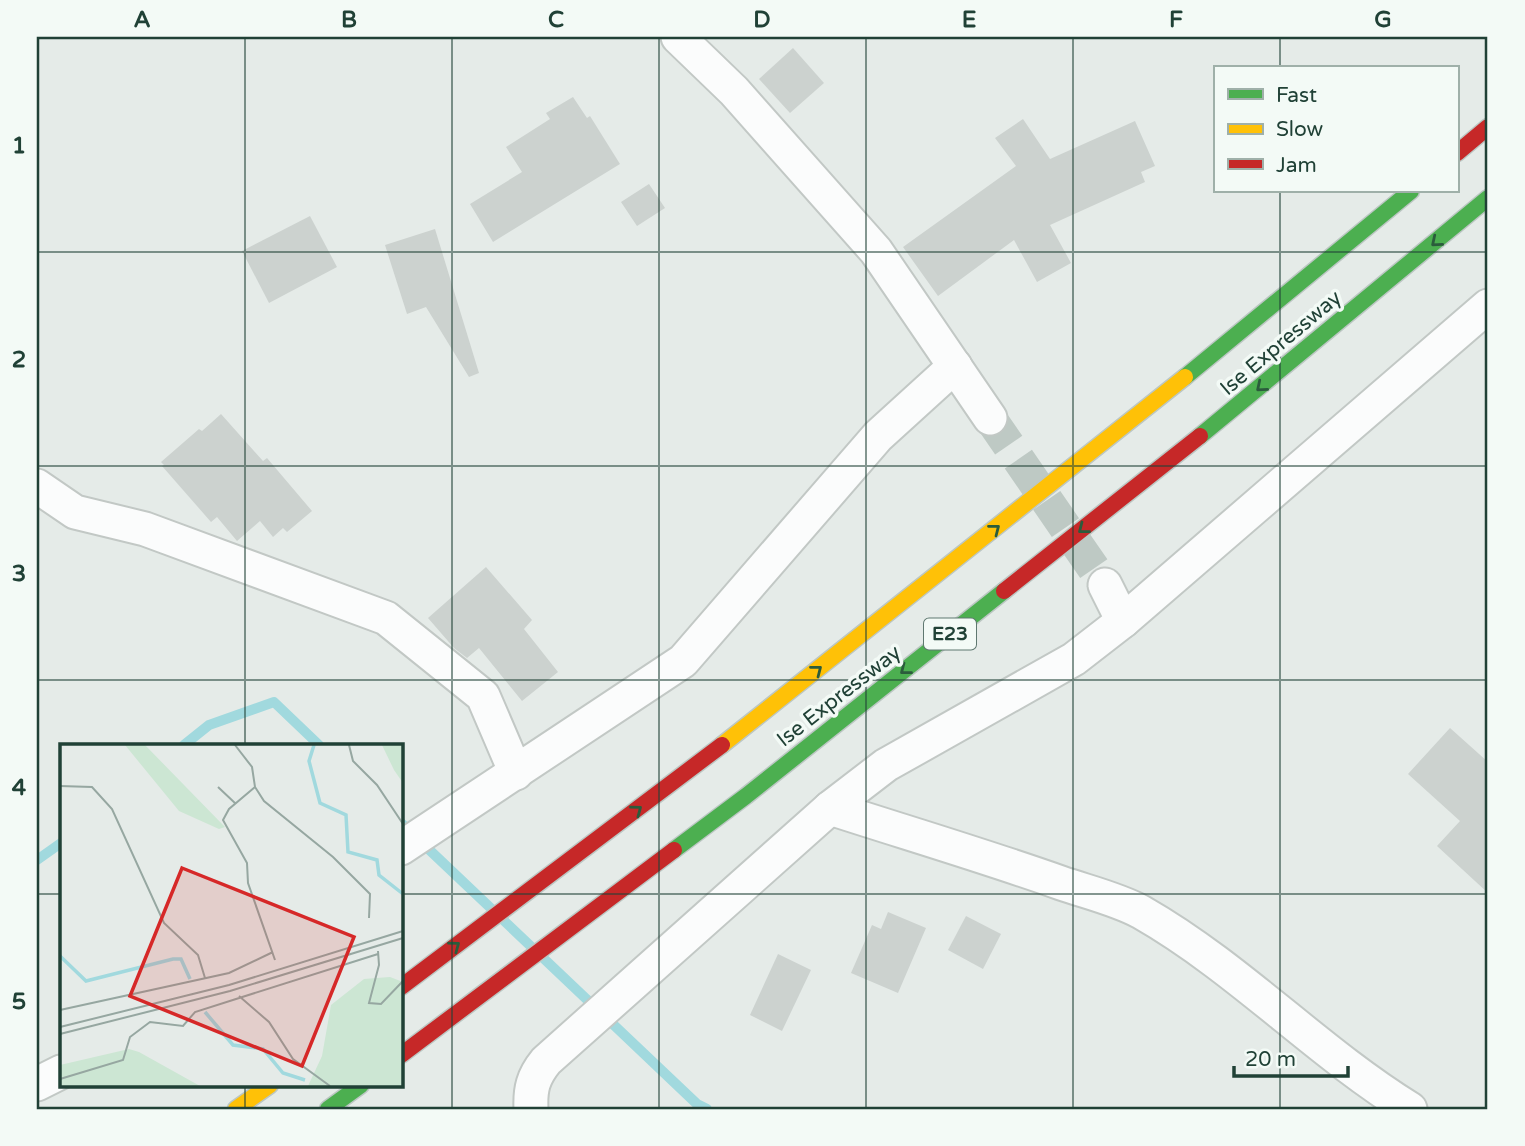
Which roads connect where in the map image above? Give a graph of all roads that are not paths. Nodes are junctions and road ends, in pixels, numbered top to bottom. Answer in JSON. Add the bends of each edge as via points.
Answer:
{"nodes":[{"id":1,"x":678,"y":37,"type":"edge"},
{"id":2,"x":1488,"y":127,"type":"edge"},
{"id":3,"x":1458,"y":152,"type":"edge"},
{"id":4,"x":1410,"y":192,"type":"edge"},
{"id":5,"x":1488,"y":198,"type":"edge"},
{"id":6,"x":1488,"y":306,"type":"edge"},
{"id":7,"x":956,"y":366,"type":"junction"},
{"id":8,"x":990,"y":418,"type":"tunnel mouth"},
{"id":9,"x":37,"y":486,"type":"edge"},
{"id":10,"x":1105,"y":585,"type":"tunnel mouth"},
{"id":11,"x":1124,"y":621,"type":"junction"},
{"id":12,"x":516,"y":773,"type":"junction"},
{"id":13,"x":830,"y":808,"type":"junction"},
{"id":14,"x":402,"y":847,"type":"edge"},
{"id":15,"x":402,"y":986,"type":"edge"},
{"id":16,"x":402,"y":1054,"type":"edge"},
{"id":17,"x":60,"y":1072,"type":"edge"},
{"id":18,"x":37,"y":1084,"type":"edge"},
{"id":19,"x":269,"y":1086,"type":"edge"},
{"id":20,"x":360,"y":1086,"type":"edge"},
{"id":21,"x":236,"y":1109,"type":"edge"},
{"id":22,"x":328,"y":1109,"type":"edge"},
{"id":23,"x":531,"y":1109,"type":"edge"},
{"id":24,"x":1410,"y":1109,"type":"edge"}],
"edges":[{"from":1,"to":7,"type":"street","via":[[734,91],[876,251]]},
{"from":2,"to":3,"type":"highway"},
{"from":15,"to":4,"type":"highway","name":"Ise Expressway","number":"E23","one_way":true,"via":[[715,751],[1186,377]]},
{"from":5,"to":16,"type":"highway","name":"Ise Expressway","number":"E23","one_way":true,"via":[[1242,403],[746,796]]},
{"from":6,"to":11,"type":"street"},
{"from":7,"to":8,"type":"street"},
{"from":7,"to":12,"type":"street","via":[[878,436],[683,661]]},
{"from":9,"to":12,"type":"street","via":[[75,512],[145,529],[386,618],[483,695]]},
{"from":10,"to":11,"type":"street"},
{"from":11,"to":13,"type":"street","via":[[1074,659],[886,765]]},
{"from":12,"to":14,"type":"street"},
{"from":13,"to":23,"type":"street","via":[[545,1061],[530,1091]]},
{"from":13,"to":24,"type":"street","via":[[1138,911],[1194,944],[1375,1088]]},
{"from":17,"to":18,"type":"street"},
{"from":19,"to":21,"type":"highway"},
{"from":20,"to":22,"type":"highway"}]}
